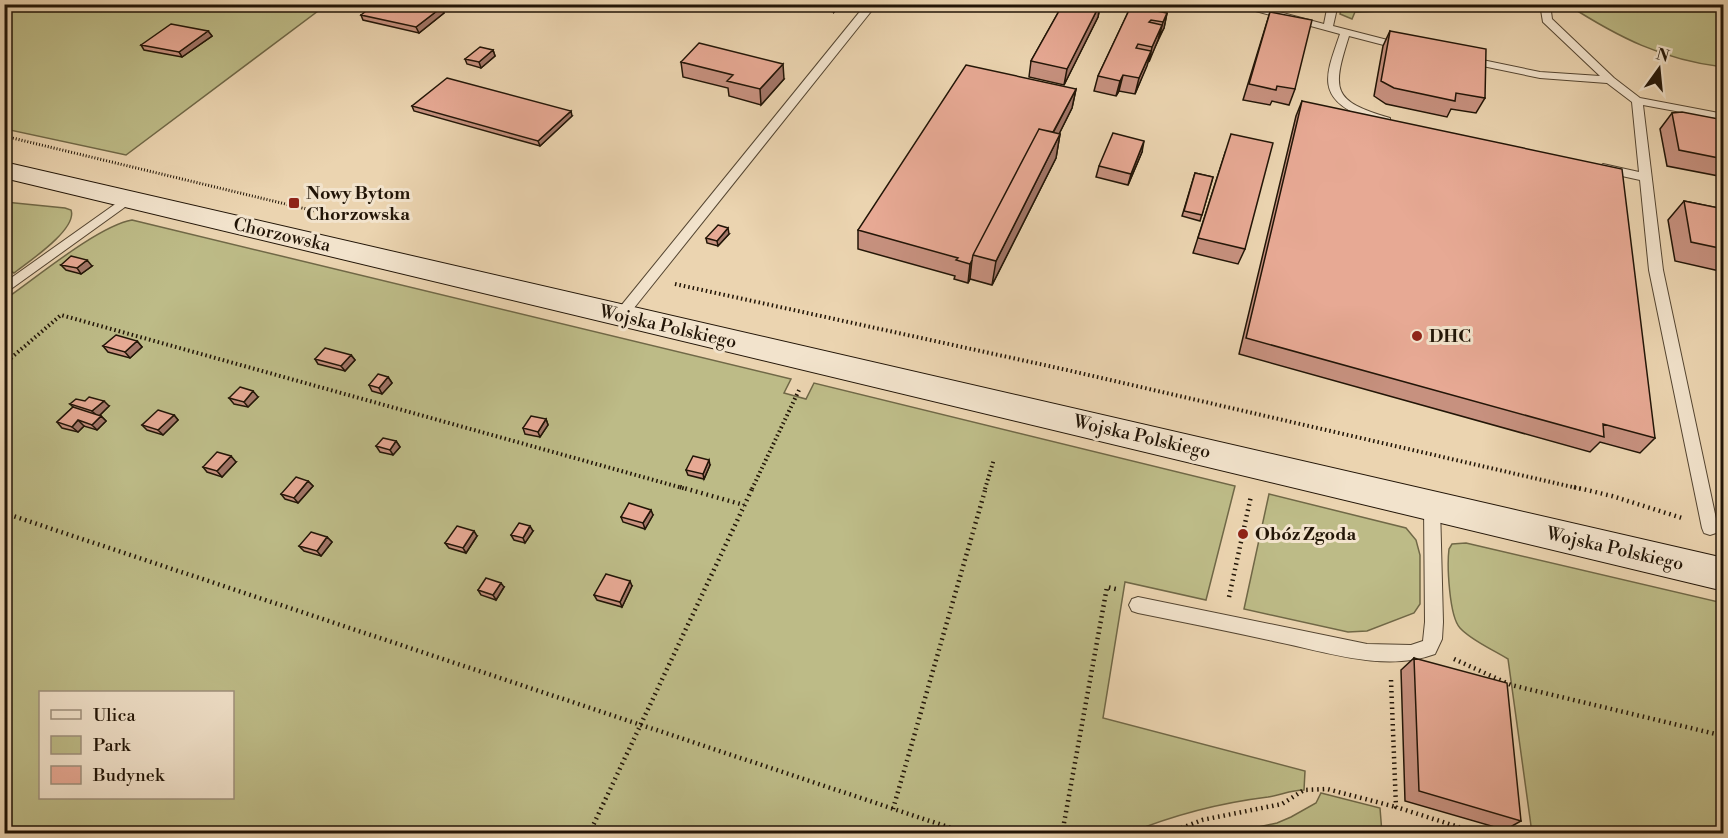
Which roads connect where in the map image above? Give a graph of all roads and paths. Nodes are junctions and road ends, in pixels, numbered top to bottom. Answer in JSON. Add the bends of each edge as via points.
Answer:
{"nodes":[{"id":1,"x":872,"y":4,"type":"edge"},
{"id":2,"x":1235,"y":4,"type":"edge"},
{"id":3,"x":1333,"y":4,"type":"edge"},
{"id":4,"x":1545,"y":4,"type":"edge"},
{"id":5,"x":1329,"y":26,"type":"junction"},
{"id":6,"x":1346,"y":32,"type":"junction"},
{"id":7,"x":1416,"y":49,"type":"edge"},
{"id":8,"x":1461,"y":58,"type":"edge"},
{"id":9,"x":1610,"y":80,"type":"junction"},
{"id":10,"x":1637,"y":101,"type":"junction"},
{"id":11,"x":1724,"y":117,"type":"edge"},
{"id":12,"x":1394,"y":121,"type":"edge"},
{"id":13,"x":4,"y":136,"type":"edge"},
{"id":14,"x":1588,"y":165,"type":"edge"},
{"id":15,"x":4,"y":170,"type":"edge"},
{"id":16,"x":1645,"y":177,"type":"junction"},
{"id":17,"x":128,"y":199,"type":"junction"},
{"id":18,"x":358,"y":223,"type":"dead end"},
{"id":19,"x":647,"y":283,"type":"junction"},
{"id":20,"x":4,"y":291,"type":"edge"},
{"id":21,"x":560,"y":301,"type":"joint"},
{"id":22,"x":621,"y":315,"type":"junction"},
{"id":23,"x":4,"y":364,"type":"edge"},
{"id":24,"x":801,"y":386,"type":"dead end"},
{"id":25,"x":994,"y":459,"type":"dead end"},
{"id":26,"x":1252,"y":494,"type":"dead end"},
{"id":27,"x":744,"y":505,"type":"junction"},
{"id":28,"x":1432,"y":506,"type":"junction"},
{"id":29,"x":4,"y":513,"type":"edge"},
{"id":30,"x":1710,"y":528,"type":"joint"},
{"id":31,"x":1724,"y":575,"type":"edge"},
{"id":32,"x":1123,"y":591,"type":"dead end"},
{"id":33,"x":1138,"y":605,"type":"dead end"},
{"id":34,"x":1227,"y":605,"type":"dead end"},
{"id":35,"x":1429,"y":648,"type":"junction"},
{"id":36,"x":1390,"y":654,"type":"junction"},
{"id":37,"x":641,"y":724,"type":"junction"},
{"id":38,"x":1724,"y":736,"type":"edge"},
{"id":39,"x":1396,"y":807,"type":"junction"},
{"id":40,"x":893,"y":809,"type":"junction"},
{"id":41,"x":589,"y":834,"type":"edge"},
{"id":42,"x":969,"y":834,"type":"edge"},
{"id":43,"x":1062,"y":834,"type":"edge"},
{"id":44,"x":1166,"y":834,"type":"edge"},
{"id":45,"x":1473,"y":834,"type":"edge"}],
"edges":[{"from":1,"to":19,"type":"lane"},
{"from":2,"to":5,"type":"lane"},
{"from":3,"to":5,"type":"lane"},
{"from":4,"to":9,"type":"lane","via":[[1547,20]]},
{"from":5,"to":6,"type":"lane"},
{"from":6,"to":7,"type":"lane"},
{"from":6,"to":12,"type":"lane","via":[[1332,81],[1339,99],[1371,116]]},
{"from":8,"to":9,"type":"lane","via":[[1540,75]]},
{"from":9,"to":10,"type":"lane"},
{"from":10,"to":11,"type":"lane"},
{"from":10,"to":16,"type":"lane"},
{"from":13,"to":18,"type":"path"},
{"from":14,"to":16,"type":"lane"},
{"from":15,"to":17,"type":"street","name":"Chorzowska"},
{"from":16,"to":30,"type":"lane","via":[[1656,270]]},
{"from":17,"to":20,"type":"lane"},
{"from":17,"to":21,"type":"street","name":"Chorzowska"},
{"from":19,"to":22,"type":"lane"},
{"from":19,"to":30,"type":"path","via":[[688,285],[1067,370],[1612,496]]},
{"from":21,"to":22,"type":"street","name":"Wojska Polskiego"},
{"from":22,"to":28,"type":"street","name":"Wojska Polskiego"},
{"from":23,"to":27,"type":"path","via":[[61,315]]},
{"from":24,"to":27,"type":"path"},
{"from":25,"to":40,"type":"path"},
{"from":26,"to":34,"type":"path"},
{"from":27,"to":37,"type":"path"},
{"from":28,"to":31,"type":"street","name":"Wojska Polskiego"},
{"from":28,"to":35,"type":"lane","via":[[1434,622]]},
{"from":29,"to":37,"type":"path"},
{"from":32,"to":43,"type":"path","via":[[1107,587]]},
{"from":33,"to":36,"type":"lane"},
{"from":35,"to":36,"type":"lane"},
{"from":35,"to":38,"type":"path","via":[[1511,685]]},
{"from":36,"to":39,"type":"path"},
{"from":37,"to":40,"type":"path"},
{"from":37,"to":41,"type":"path"},
{"from":39,"to":44,"type":"path","via":[[1327,789],[1304,790],[1282,804],[1202,820]]},
{"from":39,"to":45,"type":"path"},
{"from":40,"to":42,"type":"path"}]}
